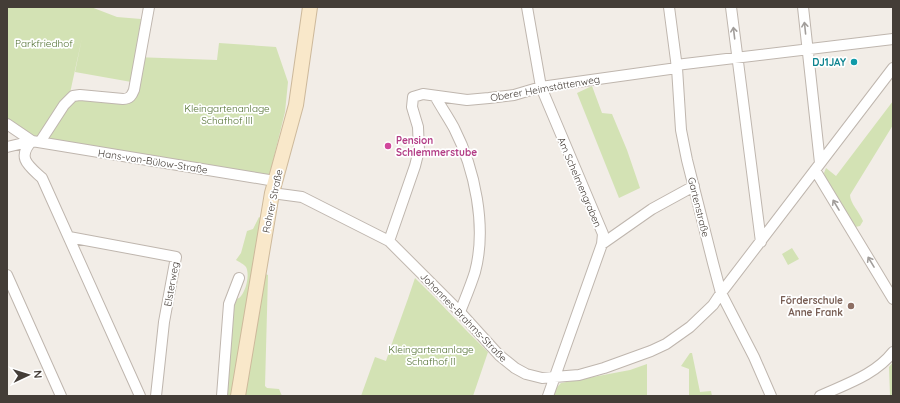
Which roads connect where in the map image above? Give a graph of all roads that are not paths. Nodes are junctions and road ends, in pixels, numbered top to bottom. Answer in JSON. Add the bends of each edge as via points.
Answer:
{"nodes":[{"id":1,"x":149,"y":7,"type":"edge"},
{"id":2,"x":310,"y":7,"type":"edge"},
{"id":3,"x":527,"y":7,"type":"edge"},
{"id":4,"x":669,"y":7,"type":"edge"},
{"id":5,"x":732,"y":7,"type":"edge"},
{"id":6,"x":803,"y":7,"type":"edge"},
{"id":7,"x":893,"y":39,"type":"edge"},
{"id":8,"x":808,"y":49,"type":"junction"},
{"id":9,"x":737,"y":58,"type":"junction"},
{"id":10,"x":677,"y":67,"type":"junction"},
{"id":11,"x":893,"y":68,"type":"edge"},
{"id":12,"x":541,"y":87,"type":"junction"},
{"id":13,"x":435,"y":96,"type":"junction"},
{"id":14,"x":7,"y":124,"type":"edge"},
{"id":15,"x":36,"y":141,"type":"junction"},
{"id":16,"x":7,"y":147,"type":"edge"},
{"id":17,"x":818,"y":167,"type":"junction"},
{"id":18,"x":694,"y":186,"type":"junction"},
{"id":19,"x":273,"y":187,"type":"junction"},
{"id":20,"x":69,"y":237,"type":"junction"},
{"id":21,"x":390,"y":241,"type":"junction"},
{"id":22,"x":761,"y":242,"type":"junction"},
{"id":23,"x":602,"y":244,"type":"junction"},
{"id":24,"x":7,"y":275,"type":"edge"},
{"id":25,"x":239,"y":278,"type":"dead end"},
{"id":26,"x":721,"y":293,"type":"junction"},
{"id":27,"x":893,"y":299,"type":"edge"},
{"id":28,"x":460,"y":312,"type":"junction"},
{"id":29,"x":893,"y":352,"type":"edge"},
{"id":30,"x":554,"y":378,"type":"junction"},
{"id":31,"x":61,"y":396,"type":"edge"},
{"id":32,"x":140,"y":396,"type":"edge"},
{"id":33,"x":156,"y":396,"type":"edge"},
{"id":34,"x":222,"y":396,"type":"edge"},
{"id":35,"x":238,"y":396,"type":"edge"},
{"id":36,"x":548,"y":396,"type":"edge"},
{"id":37,"x":771,"y":396,"type":"edge"},
{"id":38,"x":820,"y":396,"type":"edge"}],
"edges":[{"from":1,"to":15,"type":"street","via":[[132,95],[128,99],[72,96]]},
{"from":2,"to":19,"type":"main road","name":"Rohrer Straße","via":[[296,105]]},
{"from":3,"to":12,"type":"street","name":"Am Schelmengraben"},
{"from":4,"to":10,"type":"street","name":"Gartenstraße"},
{"from":9,"to":5,"type":"street","one_way":true},
{"from":8,"to":6,"type":"street","one_way":true},
{"from":7,"to":8,"type":"street","name":"Oberer Heimstättenweg"},
{"from":8,"to":9,"type":"street","name":"Oberer Heimstättenweg"},
{"from":8,"to":17,"type":"street"},
{"from":9,"to":10,"type":"street","name":"Oberer Heimstättenweg"},
{"from":9,"to":22,"type":"street"},
{"from":10,"to":12,"type":"street","name":"Oberer Heimstättenweg"},
{"from":10,"to":18,"type":"street","name":"Gartenstraße","via":[[682,130]]},
{"from":11,"to":17,"type":"street","name":"Johannes-Brahms-Straße"},
{"from":12,"to":13,"type":"street","name":"Oberer Heimstättenweg","via":[[514,95],[467,100]]},
{"from":12,"to":23,"type":"street","name":"Am Schelmengraben","via":[[603,234]]},
{"from":13,"to":21,"type":"street","name":"Oberer Heimstättenweg","via":[[423,94],[413,97],[412,107],[418,127],[419,150]]},
{"from":13,"to":28,"type":"street","via":[[466,155],[478,205],[480,233],[475,271]]},
{"from":14,"to":15,"type":"street","name":"Hans-von-Bülow-Straße"},
{"from":15,"to":16,"type":"street","name":"Hans-von-Bülow-Straße"},
{"from":15,"to":19,"type":"street","name":"Hans-von-Bülow-Straße"},
{"from":15,"to":20,"type":"street","via":[[26,147],[24,158],[42,178]]},
{"from":17,"to":22,"type":"street","name":"Johannes-Brahms-Straße"},
{"from":27,"to":17,"type":"street","one_way":true},
{"from":18,"to":23,"type":"street","via":[[652,209]]},
{"from":18,"to":26,"type":"street","name":"Gartenstraße"},
{"from":19,"to":21,"type":"street","name":"Johannes-Brahms-Straße","via":[[302,197]]},
{"from":19,"to":35,"type":"main road","name":"Rohrer Straße"},
{"from":20,"to":32,"type":"street"},
{"from":20,"to":33,"type":"street","name":"Elsterweg","via":[[176,257],[164,322]]},
{"from":21,"to":28,"type":"street","name":"Johannes-Brahms-Straße"},
{"from":22,"to":26,"type":"street","name":"Johannes-Brahms-Straße"},
{"from":23,"to":30,"type":"street","name":"Am Schelmengraben"},
{"from":24,"to":31,"type":"street"},
{"from":25,"to":34,"type":"street","via":[[229,304]]},
{"from":26,"to":30,"type":"street","name":"Johannes-Brahms-Straße","via":[[704,314],[666,344],[604,368]]},
{"from":26,"to":37,"type":"street","name":"Gartenstraße"},
{"from":28,"to":30,"type":"street","name":"Johannes-Brahms-Straße","via":[[499,355],[515,368],[526,374]]},
{"from":29,"to":38,"type":"street","via":[[884,363],[871,372]]},
{"from":30,"to":36,"type":"street","name":"Am Schelmengraben"}]}
